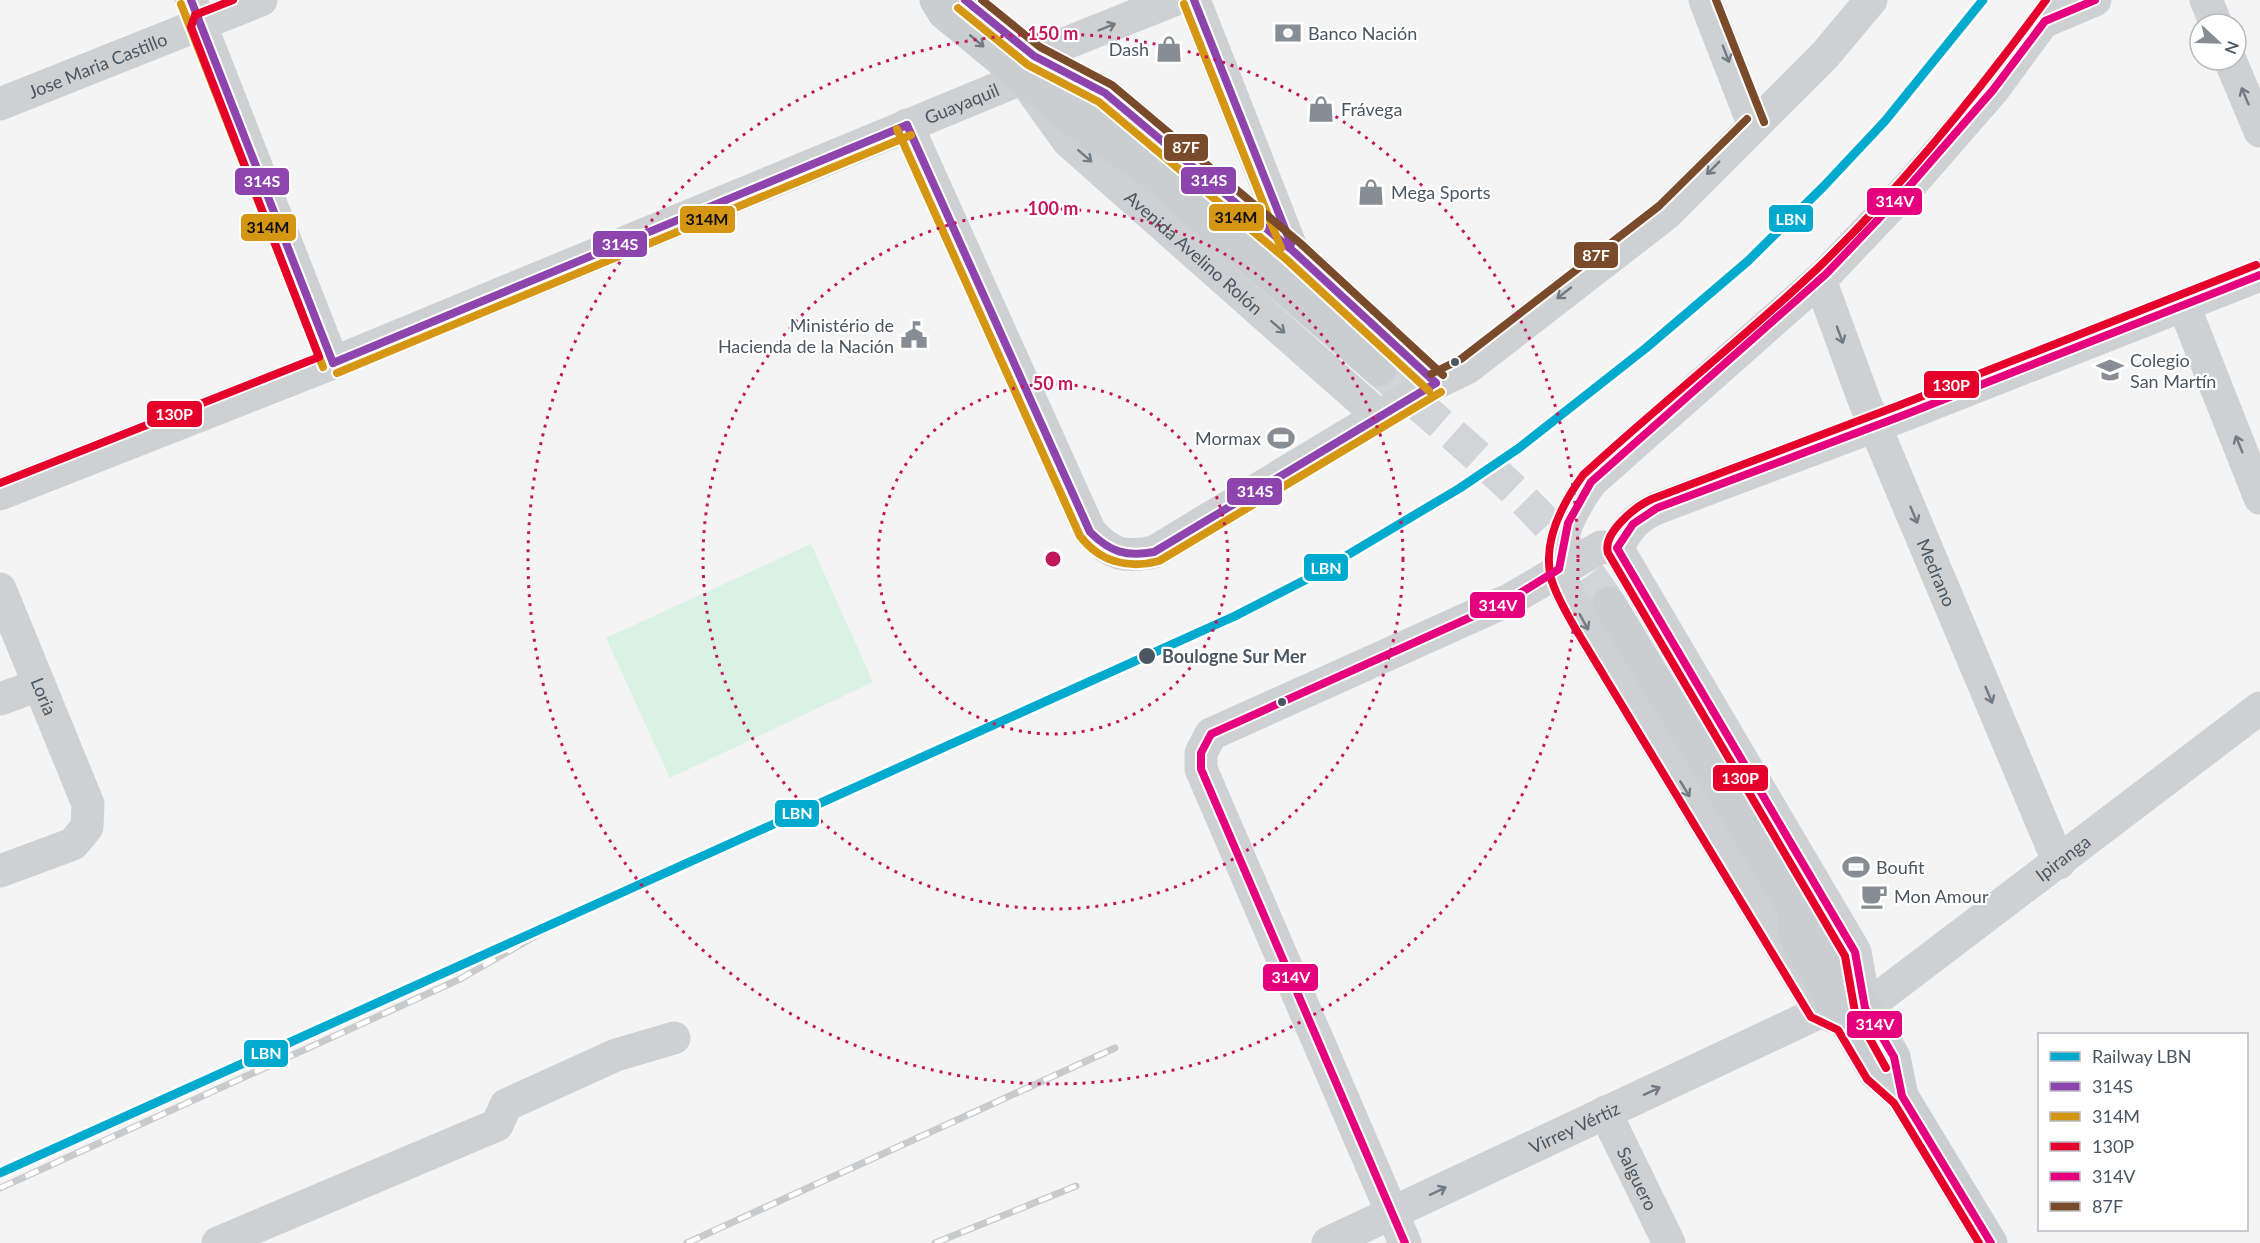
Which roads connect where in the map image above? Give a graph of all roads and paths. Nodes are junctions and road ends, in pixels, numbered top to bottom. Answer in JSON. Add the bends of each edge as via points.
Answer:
{"nodes":[{"id":1,"x":261,"y":0,"type":"edge"},
{"id":2,"x":936,"y":0,"type":"edge"},
{"id":3,"x":965,"y":0,"type":"edge"},
{"id":4,"x":1174,"y":0,"type":"edge"},
{"id":5,"x":1194,"y":0,"type":"edge"},
{"id":6,"x":1705,"y":0,"type":"edge"},
{"id":7,"x":1871,"y":0,"type":"edge"},
{"id":8,"x":2095,"y":0,"type":"edge"},
{"id":9,"x":2052,"y":10,"type":"edge"},
{"id":10,"x":196,"y":12,"type":"edge"},
{"id":11,"x":1028,"y":67,"type":"junction"},
{"id":12,"x":2235,"y":72,"type":"edge"},
{"id":13,"x":0,"y":104,"type":"edge"},
{"id":14,"x":908,"y":125,"type":"junction"},
{"id":15,"x":1754,"y":126,"type":"junction"},
{"id":16,"x":2260,"y":131,"type":"edge"},
{"id":17,"x":1293,"y":251,"type":"junction"},
{"id":18,"x":2260,"y":276,"type":"edge"},
{"id":19,"x":1820,"y":280,"type":"junction"},
{"id":20,"x":2184,"y":306,"type":"junction"},
{"id":21,"x":333,"y":363,"type":"junction"},
{"id":22,"x":1379,"y":370,"type":"tunnel mouth"},
{"id":23,"x":1436,"y":383,"type":"junction"},
{"id":24,"x":1379,"y":416,"type":"junction"},
{"id":25,"x":1875,"y":425,"type":"junction"},
{"id":26,"x":0,"y":494,"type":"edge"},
{"id":27,"x":2260,"y":498,"type":"edge"},
{"id":28,"x":1617,"y":548,"type":"junction"},
{"id":29,"x":1559,"y":569,"type":"junction"},
{"id":30,"x":0,"y":589,"type":"edge"},
{"id":31,"x":1609,"y":603,"type":"tunnel mouth"},
{"id":32,"x":39,"y":685,"type":"junction"},
{"id":33,"x":0,"y":699,"type":"edge"},
{"id":34,"x":2260,"y":708,"type":"edge"},
{"id":35,"x":2059,"y":863,"type":"junction"},
{"id":36,"x":0,"y":871,"type":"edge"},
{"id":37,"x":1843,"y":1014,"type":"junction"},
{"id":38,"x":674,"y":1038,"type":"dead end"},
{"id":39,"x":1605,"y":1112,"type":"junction"},
{"id":40,"x":1391,"y":1214,"type":"junction"},
{"id":41,"x":218,"y":1243,"type":"edge"},
{"id":42,"x":1328,"y":1243,"type":"edge"},
{"id":43,"x":1404,"y":1243,"type":"edge"},
{"id":44,"x":1669,"y":1243,"type":"edge"},
{"id":45,"x":1991,"y":1243,"type":"edge"}],
"edges":[{"from":1,"to":10,"type":"street","name":"Jose Maria Castillo"},
{"from":2,"to":11,"type":"main road","name":"Avenida Avelino Rolón","one_way":true,"via":[[944,13]]},
{"from":3,"to":11,"type":"main road","name":"Avenida Avelino Rolón"},
{"from":11,"to":4,"type":"street","name":"Guayaquil","one_way":true},
{"from":5,"to":17,"type":"street"},
{"from":6,"to":15,"type":"street","one_way":true},
{"from":7,"to":15,"type":"street","via":[[1825,55]]},
{"from":8,"to":9,"type":"street"},
{"from":9,"to":19,"type":"street","via":[[1993,90]]},
{"from":10,"to":13,"type":"street","name":"Jose Maria Castillo"},
{"from":10,"to":21,"type":"street"},
{"from":11,"to":14,"type":"street","name":"Guayaquil"},
{"from":11,"to":17,"type":"street","name":"Avenida Avelino Rolón","via":[[1105,93]]},
{"from":11,"to":22,"type":"main road","name":"Avenida Avelino Rolón","via":[[1100,110],[1143,165]]},
{"from":11,"to":24,"type":"street","name":"Avenida Avelino Rolón","one_way":true,"via":[[1068,141]]},
{"from":16,"to":12,"type":"street","one_way":true},
{"from":14,"to":21,"type":"street","name":"Guayaquil"},
{"from":14,"to":24,"type":"street","via":[[1090,532],[1103,546],[1135,556],[1154,552]]},
{"from":15,"to":23,"type":"street","one_way":true,"via":[[1666,214],[1467,368]]},
{"from":17,"to":23,"type":"street","name":"Avenida Avelino Rolón"},
{"from":18,"to":20,"type":"street"},
{"from":19,"to":25,"type":"street","name":"Medrano","one_way":true},
{"from":19,"to":29,"type":"street","via":[[1591,482],[1569,517]]},
{"from":20,"to":25,"type":"street"},
{"from":27,"to":20,"type":"street","one_way":true},
{"from":21,"to":26,"type":"street","name":"Guayaquil"},
{"from":23,"to":24,"type":"street"},
{"from":25,"to":28,"type":"street","via":[[1640,515]]},
{"from":25,"to":35,"type":"street","name":"Medrano","one_way":true},
{"from":28,"to":29,"type":"street","via":[[1601,547]]},
{"from":28,"to":37,"type":"street","via":[[1855,952]]},
{"from":29,"to":37,"type":"street","one_way":true,"via":[[1584,622]]},
{"from":29,"to":40,"type":"street","via":[[1509,600],[1211,734],[1201,753],[1201,769]]},
{"from":30,"to":32,"type":"street","name":"Loria"},
{"from":31,"to":37,"type":"main road","via":[[1794,908],[1796,938]]},
{"from":32,"to":33,"type":"street"},
{"from":32,"to":36,"type":"street","name":"Loria","via":[[87,804],[87,827],[73,844]]},
{"from":34,"to":35,"type":"street","name":"Ipiranga"},
{"from":35,"to":37,"type":"street","name":"Ipiranga"},
{"from":39,"to":37,"type":"street","name":"Virrey Vértiz","one_way":true},
{"from":37,"to":45,"type":"main road","via":[[1875,1073],[1902,1096]]},
{"from":38,"to":41,"type":"street","via":[[616,1055],[506,1105],[497,1125]]},
{"from":40,"to":39,"type":"street","name":"Virrey Vértiz","one_way":true},
{"from":39,"to":44,"type":"street","name":"Salguero"},
{"from":40,"to":42,"type":"street","name":"Virrey Vértiz"},
{"from":40,"to":43,"type":"street"}]}
